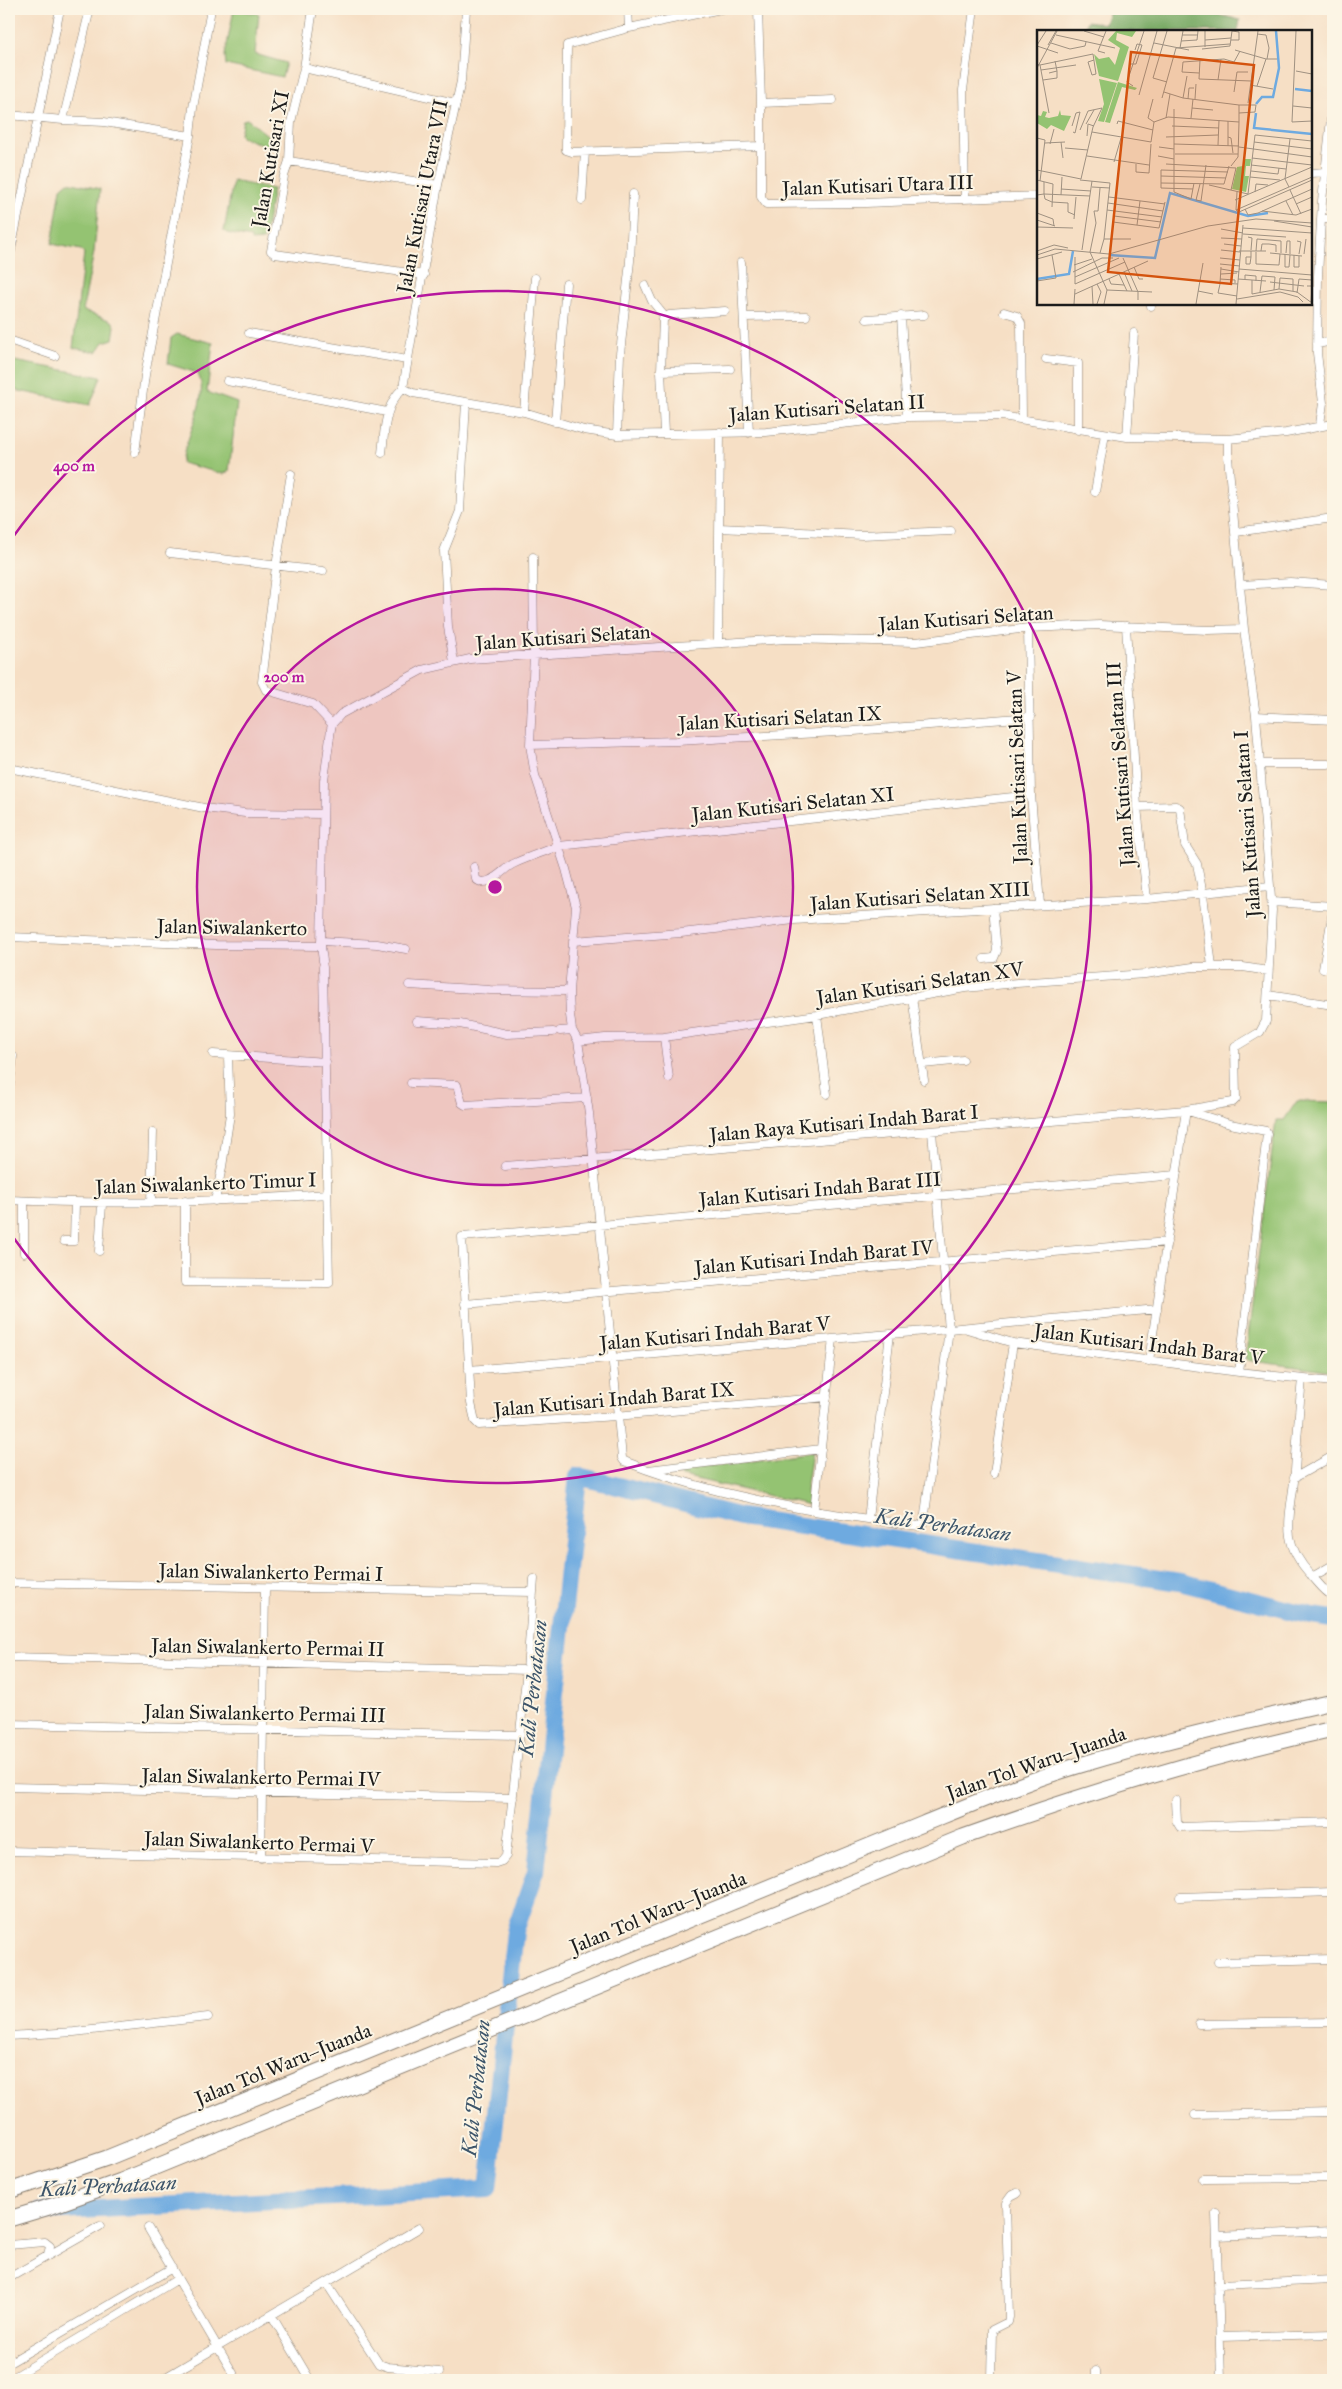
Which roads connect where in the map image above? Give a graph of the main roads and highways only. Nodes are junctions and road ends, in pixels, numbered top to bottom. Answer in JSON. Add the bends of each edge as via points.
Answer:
{"nodes":[{"id":1,"x":1333,"y":1702,"type":"edge"},
{"id":2,"x":1333,"y":1729,"type":"edge"},
{"id":3,"x":9,"y":2191,"type":"edge"},
{"id":4,"x":9,"y":2219,"type":"edge"}],
"edges":[{"from":1,"to":3,"type":"highway","name":"Jalan Tol Waru–Juanda","via":[[1086,1763],[1028,1783],[107,2158]]},
{"from":2,"to":4,"type":"highway","via":[[1194,1762],[1066,1800],[963,1837],[120,2181]]}]}
